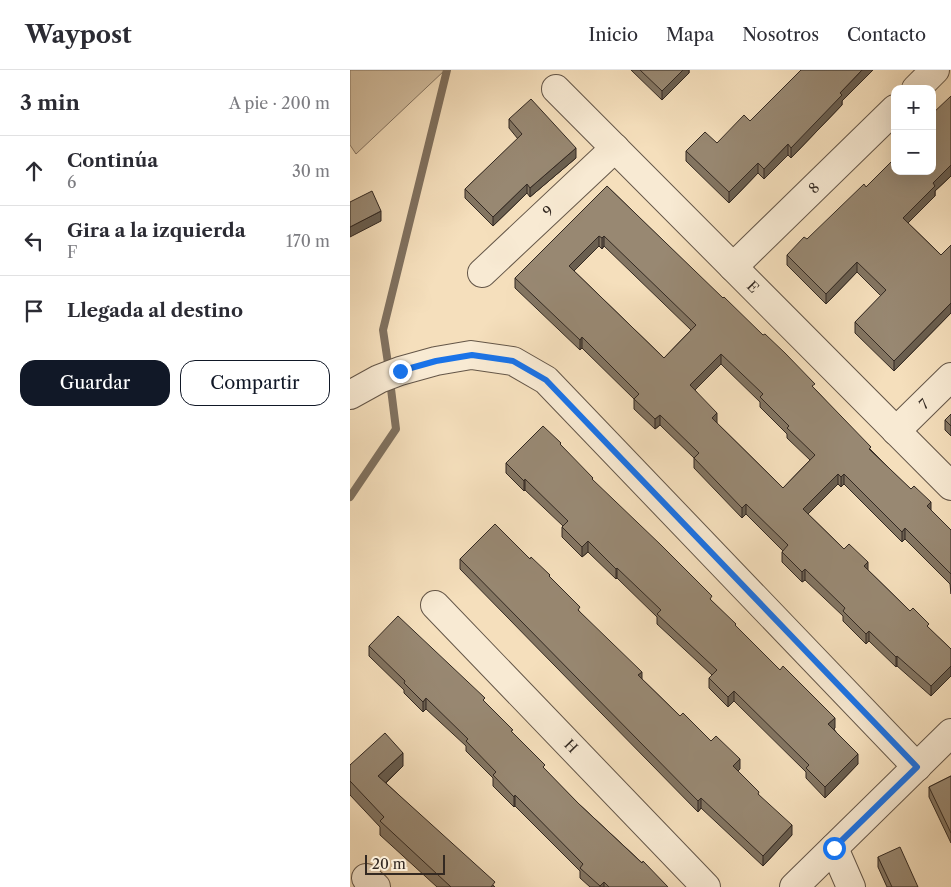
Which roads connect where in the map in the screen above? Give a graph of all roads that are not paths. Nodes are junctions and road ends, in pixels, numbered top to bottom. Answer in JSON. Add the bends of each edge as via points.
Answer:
{"nodes":[{"id":1,"x":935,"y":70,"type":"edge"},
{"id":2,"x":920,"y":85,"type":"edge"},
{"id":3,"x":556,"y":89,"type":"dead end"},
{"id":4,"x":891,"y":113,"type":"edge"},
{"id":5,"x":615,"y":148,"type":"junction"},
{"id":6,"x":733,"y":267,"type":"junction"},
{"id":7,"x":482,"y":273,"type":"dead end"},
{"id":8,"x":951,"y":377,"type":"edge"},
{"id":9,"x":350,"y":395,"type":"edge"},
{"id":10,"x":896,"y":431,"type":"junction"},
{"id":11,"x":951,"y":486,"type":"edge"},
{"id":12,"x":435,"y":605,"type":"dead end"},
{"id":13,"x":951,"y":733,"type":"edge"},
{"id":14,"x":917,"y":767,"type":"junction"},
{"id":15,"x":834,"y":848,"type":"junction"},
{"id":16,"x":706,"y":887,"type":"edge"},
{"id":17,"x":794,"y":887,"type":"edge"},
{"id":18,"x":850,"y":887,"type":"edge"}],
"edges":[{"from":1,"to":2,"type":"street"},
{"from":3,"to":5,"type":"street","name":"E"},
{"from":4,"to":6,"type":"street","name":"8"},
{"from":5,"to":6,"type":"street","name":"E"},
{"from":5,"to":7,"type":"street","name":"9"},
{"from":6,"to":10,"type":"street","name":"E"},
{"from":8,"to":10,"type":"street","name":"7"},
{"from":9,"to":14,"type":"street","via":[[389,375],[436,361],[472,355],[513,361],[546,380]]},
{"from":10,"to":11,"type":"street","name":"E"},
{"from":12,"to":16,"type":"street","name":"H"},
{"from":13,"to":14,"type":"street"},
{"from":14,"to":15,"type":"street"},
{"from":15,"to":17,"type":"street"},
{"from":15,"to":18,"type":"street"}]}
